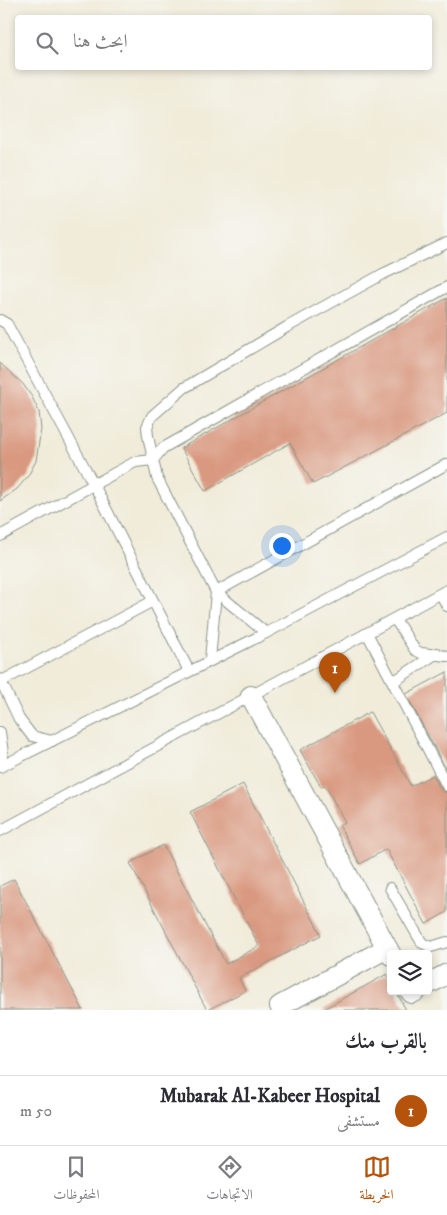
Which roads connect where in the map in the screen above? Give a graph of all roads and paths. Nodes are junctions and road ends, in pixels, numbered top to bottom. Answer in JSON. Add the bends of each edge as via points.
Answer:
{"nodes":[{"id":1,"x":447,"y":243,"type":"edge"},
{"id":2,"x":447,"y":287,"type":"edge"},
{"id":3,"x":0,"y":320,"type":"edge"},
{"id":4,"x":153,"y":460,"type":"junction"},
{"id":5,"x":447,"y":464,"type":"edge"},
{"id":6,"x":94,"y":485,"type":"junction"},
{"id":7,"x":0,"y":536,"type":"edge"},
{"id":8,"x":447,"y":537,"type":"edge"},
{"id":9,"x":216,"y":592,"type":"junction"},
{"id":10,"x":444,"y":592,"type":"edge"},
{"id":11,"x":153,"y":601,"type":"junction"},
{"id":12,"x":447,"y":606,"type":"edge"},
{"id":13,"x":394,"y":619,"type":"junction"},
{"id":14,"x":266,"y":633,"type":"junction"},
{"id":15,"x":367,"y":633,"type":"junction"},
{"id":16,"x":442,"y":654,"type":"edge"},
{"id":17,"x":210,"y":660,"type":"junction"},
{"id":18,"x":189,"y":671,"type":"junction"},
{"id":19,"x":0,"y":681,"type":"edge"},
{"id":20,"x":393,"y":682,"type":"junction"},
{"id":21,"x":251,"y":696,"type":"junction"},
{"id":22,"x":0,"y":732,"type":"edge"},
{"id":23,"x":52,"y":741,"type":"junction"},
{"id":24,"x":0,"y":762,"type":"edge"},
{"id":25,"x":0,"y":766,"type":"edge"},
{"id":26,"x":447,"y":786,"type":"edge"},
{"id":27,"x":0,"y":831,"type":"edge"},
{"id":28,"x":390,"y":888,"type":"dead end"},
{"id":29,"x":447,"y":942,"type":"edge"},
{"id":30,"x":388,"y":950,"type":"edge"},
{"id":31,"x":387,"y":952,"type":"edge"},
{"id":32,"x":447,"y":974,"type":"edge"},
{"id":33,"x":432,"y":982,"type":"edge"},
{"id":34,"x":282,"y":1010,"type":"edge"}],
"edges":[{"from":1,"to":4,"type":"lane","via":[[383,274],[184,388],[152,416],[148,436]]},
{"from":2,"to":4,"type":"lane","via":[[163,448]]},
{"from":3,"to":6,"type":"lane","via":[[7,324]]},
{"from":4,"to":6,"type":"lane","via":[[135,462]]},
{"from":4,"to":9,"type":"lane","via":[[157,478]]},
{"from":5,"to":9,"type":"lane"},
{"from":6,"to":7,"type":"lane"},
{"from":6,"to":11,"type":"lane"},
{"from":8,"to":14,"type":"lane"},
{"from":9,"to":14,"type":"lane"},
{"from":9,"to":17,"type":"lane"},
{"from":10,"to":12,"type":"lane"},
{"from":10,"to":13,"type":"lane"},
{"from":11,"to":18,"type":"lane"},
{"from":11,"to":19,"type":"lane"},
{"from":13,"to":15,"type":"lane"},
{"from":13,"to":16,"type":"lane","via":[[415,650]]},
{"from":14,"to":17,"type":"lane"},
{"from":15,"to":20,"type":"lane"},
{"from":15,"to":21,"type":"lane"},
{"from":16,"to":20,"type":"lane"},
{"from":17,"to":18,"type":"lane"},
{"from":18,"to":23,"type":"lane"},
{"from":19,"to":23,"type":"lane","via":[[19,719],[32,736]]},
{"from":20,"to":26,"type":"lane"},
{"from":21,"to":27,"type":"lane"},
{"from":21,"to":30,"type":"street"},
{"from":22,"to":24,"type":"lane","via":[[3,753]]},
{"from":23,"to":25,"type":"lane"},
{"from":28,"to":29,"type":"lane","via":[[422,943],[431,947]]},
{"from":31,"to":34,"type":"street","via":[[280,1006]]},
{"from":32,"to":33,"type":"street"}]}
